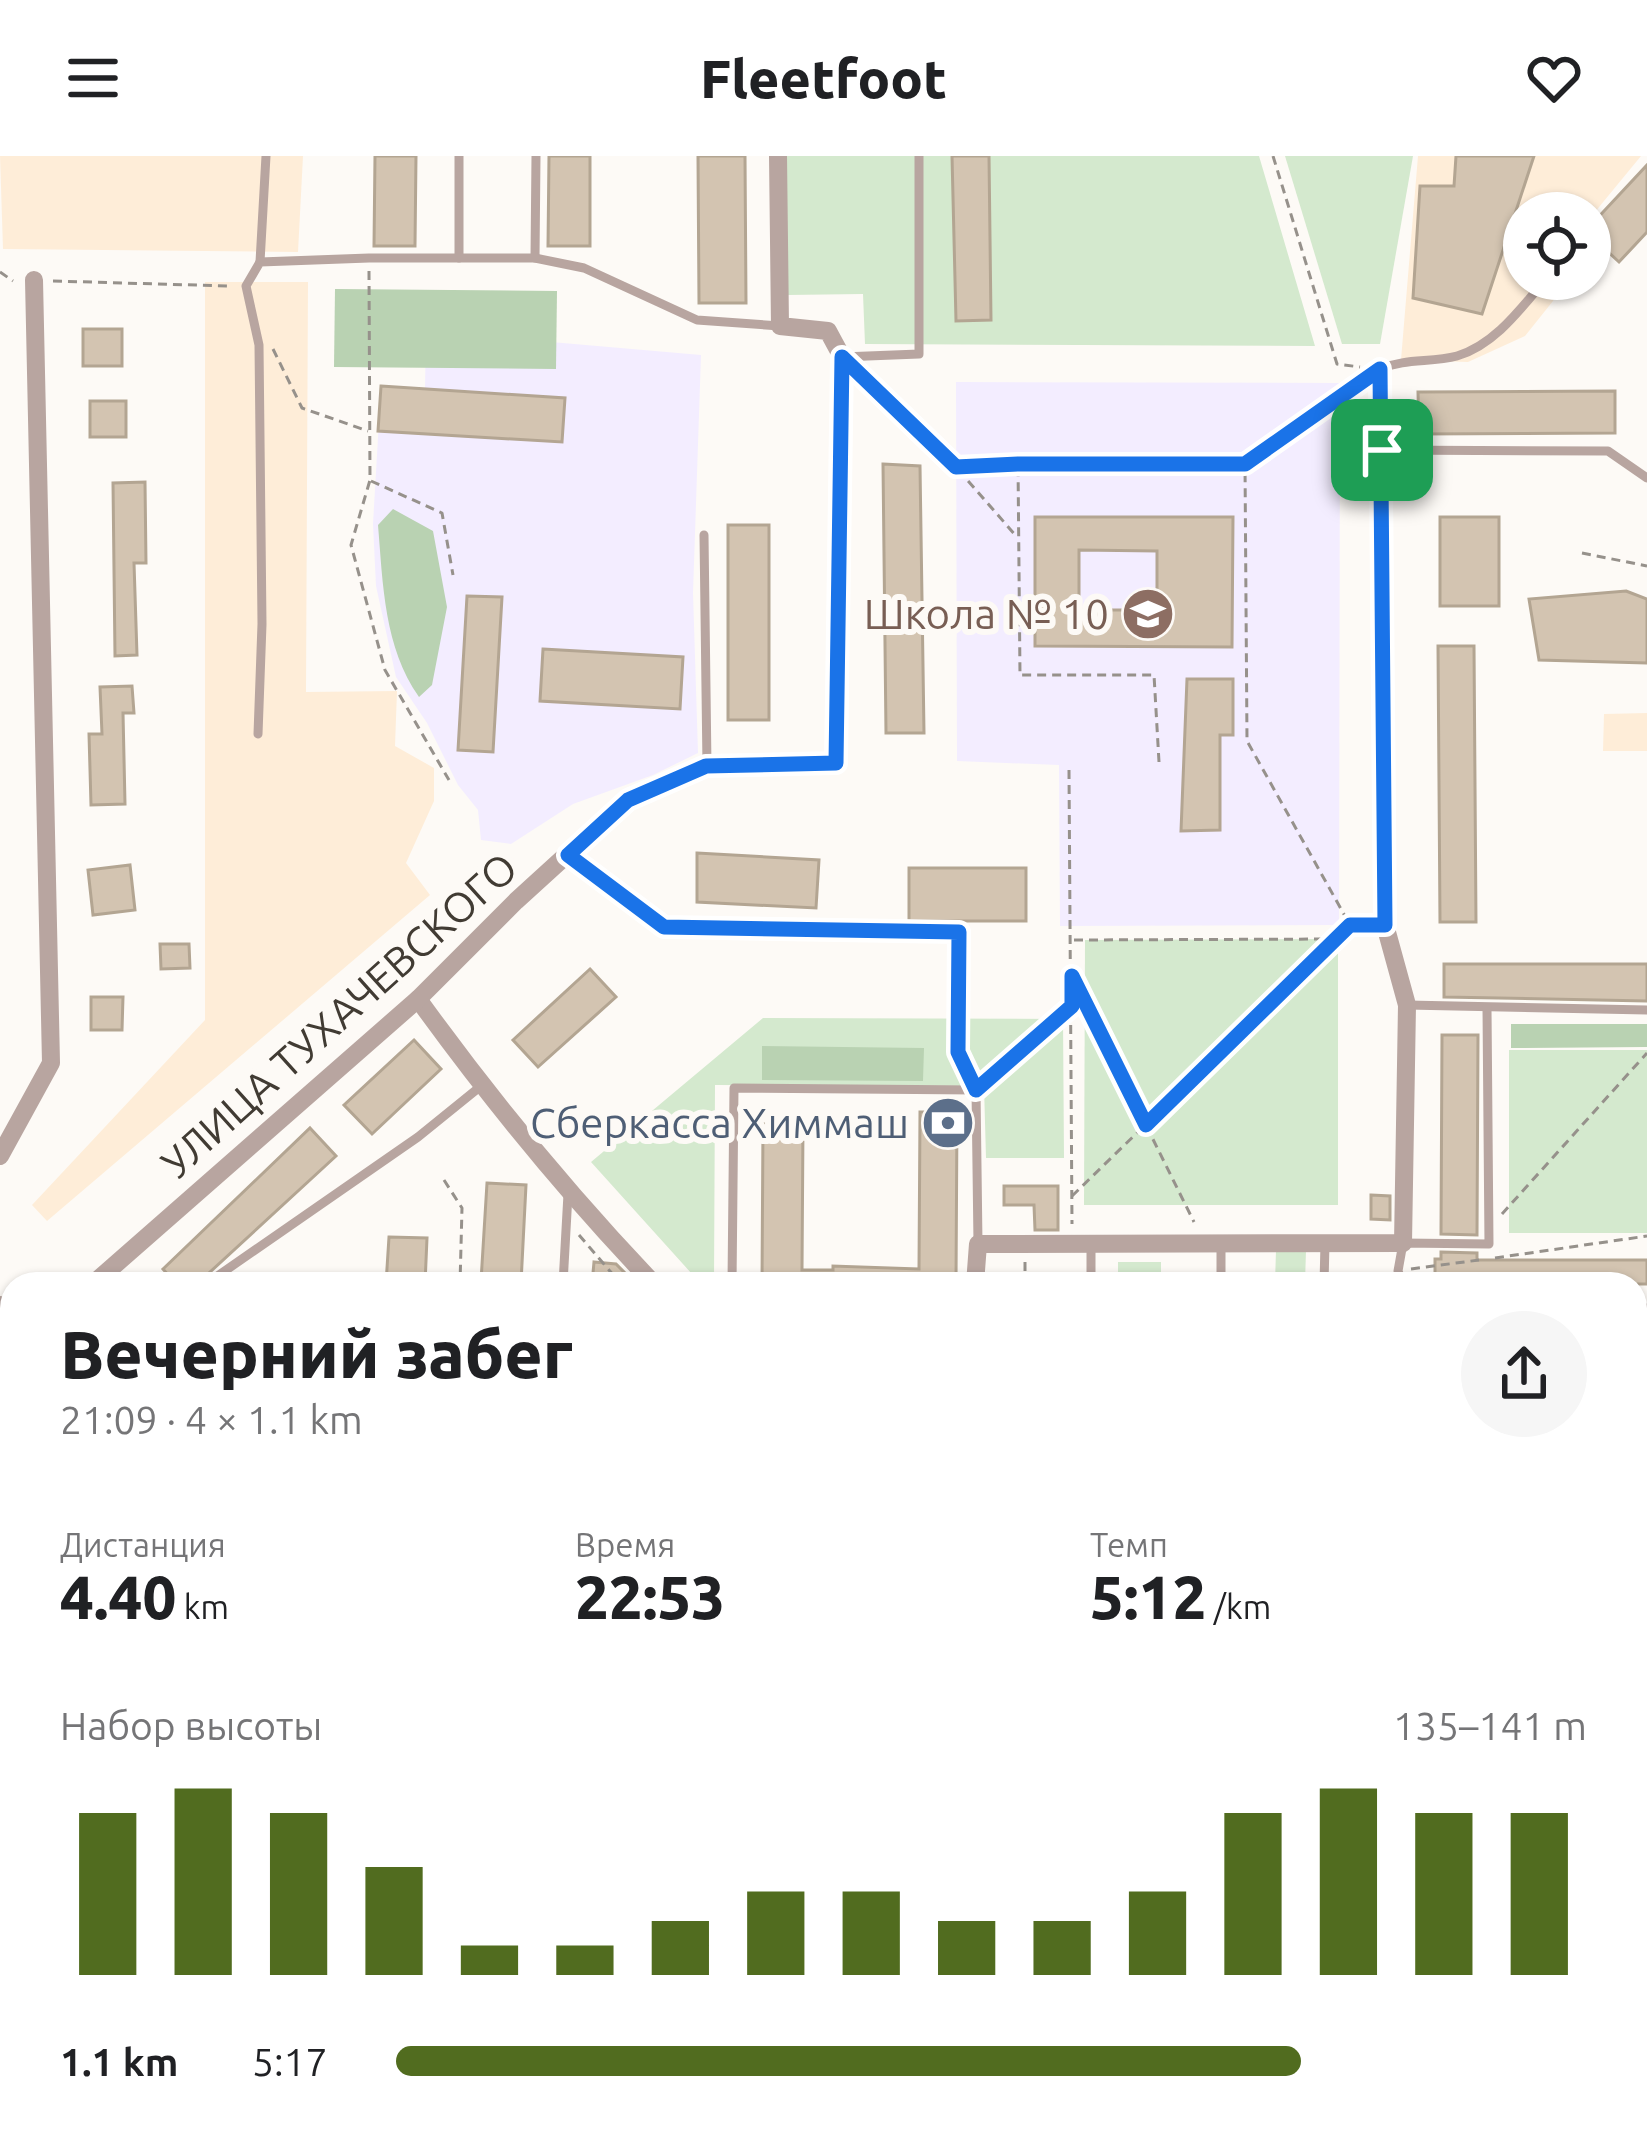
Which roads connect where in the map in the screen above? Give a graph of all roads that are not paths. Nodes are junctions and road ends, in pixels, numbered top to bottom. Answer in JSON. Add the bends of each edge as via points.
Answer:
{"nodes":[{"id":1,"x":266,"y":156,"type":"edge"},
{"id":2,"x":459,"y":156,"type":"edge"},
{"id":3,"x":536,"y":156,"type":"edge"},
{"id":4,"x":778,"y":156,"type":"edge"},
{"id":5,"x":919,"y":156,"type":"edge"},
{"id":6,"x":459,"y":258,"type":"junction"},
{"id":7,"x":536,"y":259,"type":"junction"},
{"id":8,"x":260,"y":262,"type":"junction"},
{"id":9,"x":34,"y":280,"type":"road end"},
{"id":10,"x":1528,"y":300,"type":"edge"},
{"id":11,"x":780,"y":326,"type":"junction"},
{"id":12,"x":842,"y":357,"type":"junction"},
{"id":13,"x":1380,"y":369,"type":"joint"},
{"id":14,"x":1382,"y":450,"type":"junction"},
{"id":15,"x":1647,"y":478,"type":"edge"},
{"id":16,"x":704,"y":535,"type":"dead end"},
{"id":17,"x":258,"y":734,"type":"dead end"},
{"id":18,"x":706,"y":766,"type":"junction"},
{"id":19,"x":418,"y":999,"type":"junction"},
{"id":20,"x":1407,"y":1005,"type":"junction"},
{"id":21,"x":1487,"y":1008,"type":"junction"},
{"id":22,"x":1647,"y":1010,"type":"edge"},
{"id":23,"x":481,"y":1086,"type":"junction"},
{"id":24,"x":0,"y":1156,"type":"edge"},
{"id":25,"x":568,"y":1194,"type":"junction"},
{"id":26,"x":1213,"y":1243,"type":"junction"},
{"id":27,"x":1325,"y":1243,"type":"junction"},
{"id":28,"x":978,"y":1244,"type":"junction"},
{"id":29,"x":1082,"y":1244,"type":"junction"},
{"id":30,"x":1403,"y":1244,"type":"junction"},
{"id":31,"x":107,"y":1272,"type":"edge"},
{"id":32,"x":223,"y":1272,"type":"edge"},
{"id":33,"x":564,"y":1272,"type":"edge"},
{"id":34,"x":642,"y":1272,"type":"edge"},
{"id":35,"x":732,"y":1272,"type":"edge"},
{"id":36,"x":976,"y":1272,"type":"edge"},
{"id":37,"x":1088,"y":1272,"type":"edge"},
{"id":38,"x":1219,"y":1272,"type":"edge"},
{"id":39,"x":1324,"y":1272,"type":"edge"},
{"id":40,"x":1398,"y":1272,"type":"edge"}],
"edges":[{"from":1,"to":8,"type":"lane"},
{"from":2,"to":6,"type":"lane"},
{"from":3,"to":7,"type":"lane"},
{"from":4,"to":11,"type":"street"},
{"from":5,"to":12,"type":"lane","via":[[919,354]]},
{"from":6,"to":7,"type":"lane"},
{"from":6,"to":8,"type":"lane"},
{"from":7,"to":11,"type":"lane","via":[[584,268],[698,320]]},
{"from":8,"to":17,"type":"lane","via":[[246,286],[260,345]]},
{"from":9,"to":24,"type":"street","via":[[51,1063]]},
{"from":10,"to":13,"type":"lane","via":[[1504,328],[1458,356]]},
{"from":11,"to":12,"type":"street","via":[[827,331]]},
{"from":12,"to":18,"type":"street","name":"УЛИЦА ТУХАЧЕВСКОГО","via":[[836,763]]},
{"from":13,"to":14,"type":"street"},
{"from":14,"to":15,"type":"lane","via":[[1608,451]]},
{"from":14,"to":20,"type":"street","via":[[1385,925]]},
{"from":16,"to":18,"type":"lane"},
{"from":18,"to":19,"type":"street","name":"УЛИЦА ТУХАЧЕВСКОГО","via":[[628,800]]},
{"from":19,"to":23,"type":"street"},
{"from":19,"to":31,"type":"street","name":"УЛИЦА ТУХАЧЕВСКОГО"},
{"from":20,"to":21,"type":"lane"},
{"from":20,"to":30,"type":"street"},
{"from":21,"to":22,"type":"lane"},
{"from":21,"to":30,"type":"lane","via":[[1489,1244]]},
{"from":23,"to":25,"type":"street"},
{"from":23,"to":32,"type":"lane"},
{"from":25,"to":33,"type":"lane"},
{"from":25,"to":34,"type":"street"},
{"from":26,"to":27,"type":"street"},
{"from":26,"to":29,"type":"street"},
{"from":26,"to":38,"type":"lane"},
{"from":27,"to":30,"type":"street"},
{"from":27,"to":39,"type":"lane"},
{"from":28,"to":29,"type":"street"},
{"from":28,"to":35,"type":"lane","via":[[976,1090],[734,1088]]},
{"from":28,"to":36,"type":"street"},
{"from":29,"to":37,"type":"lane"},
{"from":30,"to":40,"type":"lane"}]}
